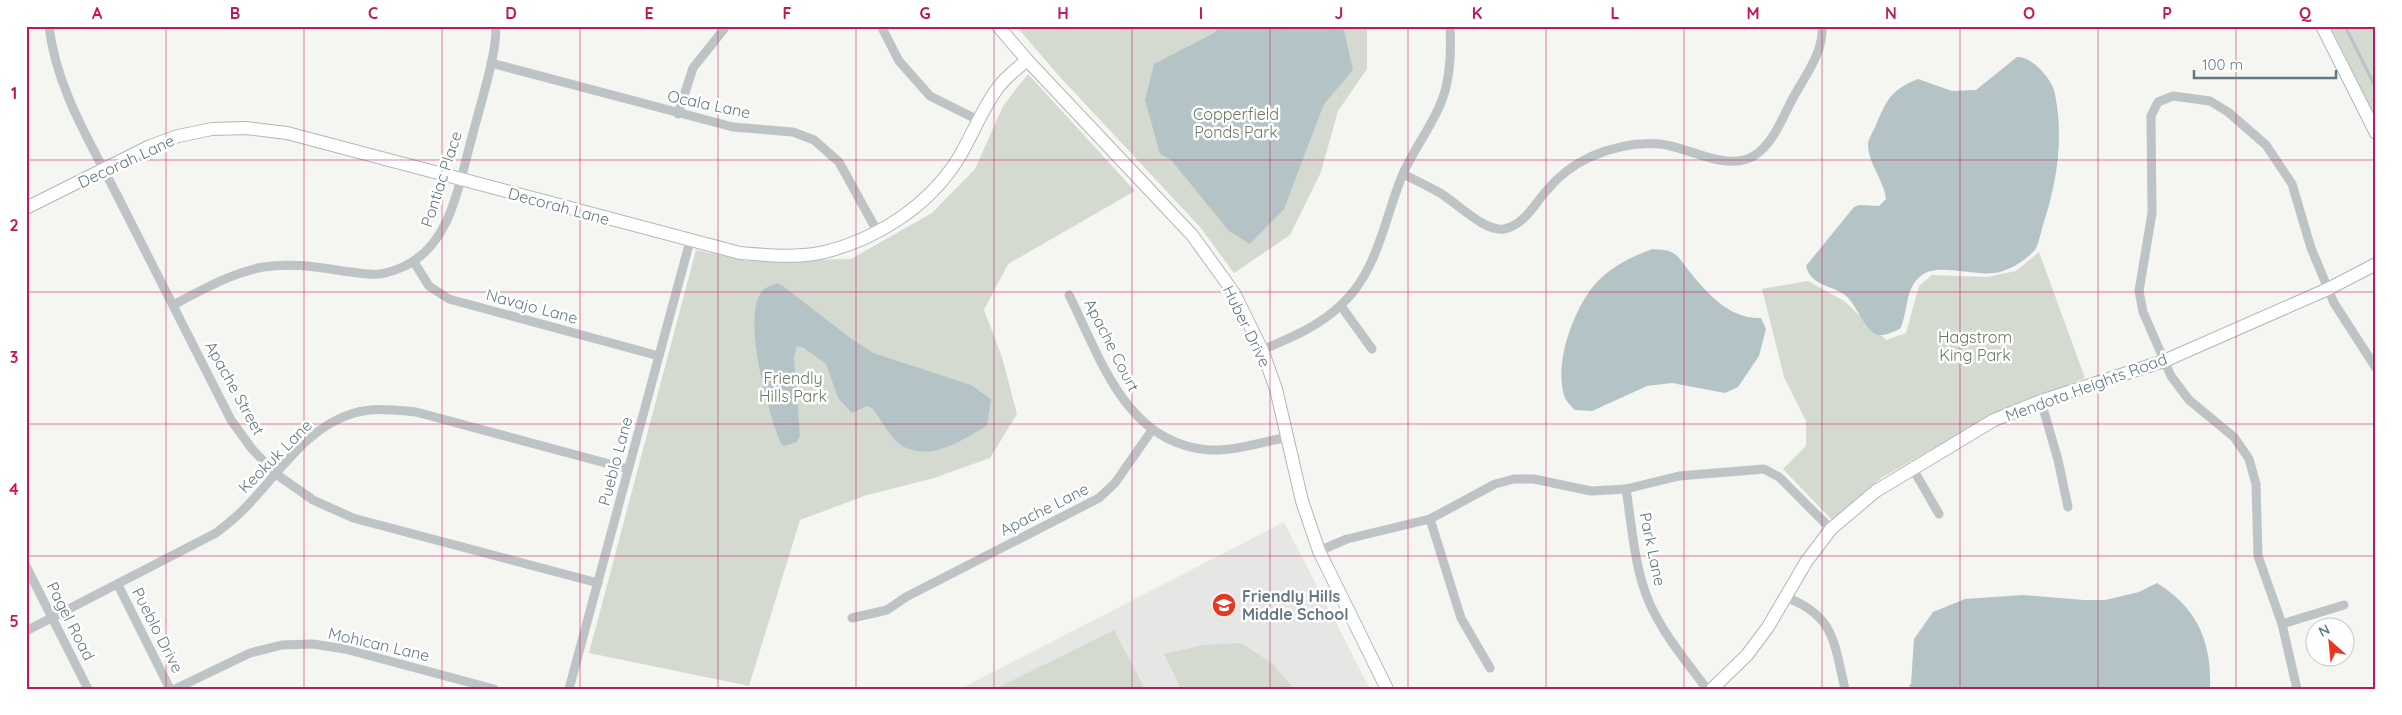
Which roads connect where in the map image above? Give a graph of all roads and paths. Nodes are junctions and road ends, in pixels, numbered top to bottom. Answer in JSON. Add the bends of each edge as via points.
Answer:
{"nodes":[{"id":1,"x":50,"y":26,"type":"edge"},
{"id":2,"x":495,"y":26,"type":"edge"},
{"id":3,"x":881,"y":26,"type":"edge"},
{"id":4,"x":998,"y":26,"type":"edge"},
{"id":5,"x":1450,"y":26,"type":"edge"},
{"id":6,"x":1822,"y":26,"type":"edge"},
{"id":7,"x":2322,"y":26,"type":"edge"},
{"id":8,"x":724,"y":29,"type":"dead end"},
{"id":9,"x":1027,"y":60,"type":"junction"},
{"id":10,"x":491,"y":63,"type":"junction"},
{"id":11,"x":678,"y":114,"type":"junction"},
{"id":12,"x":978,"y":120,"type":"junction"},
{"id":13,"x":2376,"y":133,"type":"edge"},
{"id":14,"x":104,"y":170,"type":"junction"},
{"id":15,"x":1402,"y":174,"type":"junction"},
{"id":16,"x":460,"y":180,"type":"junction"},
{"id":17,"x":26,"y":208,"type":"edge"},
{"id":18,"x":877,"y":231,"type":"junction"},
{"id":19,"x":690,"y":240,"type":"junction"},
{"id":20,"x":414,"y":262,"type":"junction"},
{"id":21,"x":2376,"y":264,"type":"edge"},
{"id":22,"x":2328,"y":289,"type":"junction"},
{"id":23,"x":1070,"y":295,"type":"dead end"},
{"id":24,"x":173,"y":305,"type":"junction"},
{"id":25,"x":1341,"y":306,"type":"junction"},
{"id":26,"x":1372,"y":349,"type":"dead end"},
{"id":27,"x":1262,"y":350,"type":"junction"},
{"id":28,"x":658,"y":356,"type":"junction"},
{"id":29,"x":2164,"y":360,"type":"junction"},
{"id":30,"x":2376,"y":368,"type":"edge"},
{"id":31,"x":2041,"y":401,"type":"junction"},
{"id":32,"x":1152,"y":430,"type":"junction"},
{"id":33,"x":1288,"y":437,"type":"junction"},
{"id":34,"x":628,"y":469,"type":"junction"},
{"id":35,"x":1913,"y":469,"type":"junction"},
{"id":36,"x":276,"y":474,"type":"junction"},
{"id":37,"x":1626,"y":489,"type":"junction"},
{"id":38,"x":2068,"y":507,"type":"dead end"},
{"id":39,"x":1939,"y":514,"type":"dead end"},
{"id":40,"x":1430,"y":519,"type":"junction"},
{"id":41,"x":1832,"y":529,"type":"junction"},
{"id":42,"x":1319,"y":551,"type":"junction"},
{"id":43,"x":26,"y":566,"type":"edge"},
{"id":44,"x":598,"y":583,"type":"junction"},
{"id":45,"x":118,"y":585,"type":"junction"},
{"id":46,"x":1785,"y":598,"type":"junction"},
{"id":47,"x":2344,"y":604,"type":"dead end"},
{"id":48,"x":852,"y":618,"type":"dead end"},
{"id":49,"x":53,"y":619,"type":"junction"},
{"id":50,"x":2282,"y":624,"type":"junction"},
{"id":51,"x":26,"y":631,"type":"edge"},
{"id":52,"x":1490,"y":668,"type":"dead end"},
{"id":53,"x":88,"y":689,"type":"edge"},
{"id":54,"x":170,"y":689,"type":"edge"},
{"id":55,"x":175,"y":689,"type":"edge"},
{"id":56,"x":494,"y":689,"type":"edge"},
{"id":57,"x":569,"y":689,"type":"edge"},
{"id":58,"x":1387,"y":689,"type":"edge"},
{"id":59,"x":1707,"y":689,"type":"edge"},
{"id":60,"x":1712,"y":689,"type":"edge"},
{"id":61,"x":1845,"y":689,"type":"edge"},
{"id":62,"x":2297,"y":689,"type":"edge"}],
"edges":[{"from":1,"to":14,"type":"street","name":"Apache Street","via":[[52,52],[71,104]]},
{"from":2,"to":10,"type":"street","name":"Pontiac Place"},
{"from":3,"to":12,"type":"street","via":[[899,61],[930,96]]},
{"from":4,"to":9,"type":"street","name":"Huber Drive"},
{"from":5,"to":15,"type":"street","via":[[1451,54],[1446,87],[1434,119]]},
{"from":6,"to":15,"type":"street","via":[[1817,55],[1769,141],[1758,153],[1744,160],[1731,162],[1661,144],[1611,148],[1587,158],[1568,171],[1549,187],[1523,220],[1505,229],[1493,229],[1439,192]]},
{"from":7,"to":13,"type":"street"},
{"from":8,"to":11,"type":"street","via":[[693,68]]},
{"from":9,"to":12,"type":"street","name":"Decorah Lane","via":[[998,87]]},
{"from":9,"to":27,"type":"street","name":"Huber Drive","via":[[1192,235],[1234,294]]},
{"from":10,"to":11,"type":"street","name":"Ocala Lane"},
{"from":10,"to":16,"type":"street","name":"Pontiac Place"},
{"from":11,"to":18,"type":"street","name":"Ocala Lane","via":[[733,128],[792,132],[814,140],[839,162]]},
{"from":12,"to":18,"type":"street","name":"Decorah Lane","via":[[957,161],[931,193],[896,222]]},
{"from":14,"to":16,"type":"street","name":"Decorah Lane","via":[[150,146],[178,136],[212,129],[246,128],[287,133]]},
{"from":14,"to":17,"type":"street","name":"Decorah Lane"},
{"from":14,"to":24,"type":"street","name":"Apache Street"},
{"from":15,"to":25,"type":"street","via":[[1372,263],[1358,287]]},
{"from":16,"to":19,"type":"street","name":"Decorah Lane"},
{"from":16,"to":20,"type":"street","name":"Pontiac Place","via":[[443,232]]},
{"from":18,"to":19,"type":"street","name":"Decorah Lane","via":[[819,253],[778,256],[740,253]]},
{"from":19,"to":28,"type":"street","name":"Pueblo Lane"},
{"from":20,"to":24,"type":"street","name":"Pontiac Place","via":[[393,271],[371,275],[306,265],[264,267],[229,277]]},
{"from":20,"to":28,"type":"street","name":"Navajo Lane","via":[[429,286],[449,300]]},
{"from":21,"to":22,"type":"street","name":"Mendota Heights Road"},
{"from":22,"to":29,"type":"street","name":"Mendota Heights Road"},
{"from":22,"to":29,"type":"street","via":[[2292,184],[2266,145],[2210,101],[2173,96],[2158,102],[2151,116],[2152,213],[2139,291],[2143,312]]},
{"from":22,"to":30,"type":"street"},
{"from":23,"to":32,"type":"street","name":"Apache Court","via":[[1120,396],[1134,415]]},
{"from":24,"to":36,"type":"street","name":"Apache Street","via":[[232,420],[252,449]]},
{"from":25,"to":26,"type":"street"},
{"from":25,"to":27,"type":"street","via":[[1310,328]]},
{"from":27,"to":33,"type":"street","name":"Huber Drive"},
{"from":28,"to":34,"type":"street","name":"Pueblo Lane"},
{"from":29,"to":31,"type":"street","name":"Mendota Heights Road"},
{"from":29,"to":50,"type":"street","via":[[2188,400],[2234,437],[2249,459],[2256,484],[2258,556]]},
{"from":31,"to":35,"type":"street","name":"Mendota Heights Road","via":[[1994,420]]},
{"from":31,"to":38,"type":"street"},
{"from":32,"to":33,"type":"street","via":[[1179,444],[1210,450]]},
{"from":32,"to":48,"type":"street","name":"Apache Lane","via":[[1115,483],[1099,498],[906,597],[887,610]]},
{"from":33,"to":42,"type":"street","name":"Huber Drive","via":[[1302,501]]},
{"from":34,"to":36,"type":"street","name":"Keokuk Lane","via":[[416,412],[385,408],[354,413],[326,426],[304,442]]},
{"from":34,"to":44,"type":"street","name":"Pueblo Lane"},
{"from":35,"to":39,"type":"street"},
{"from":35,"to":41,"type":"street","name":"Mendota Heights Road","via":[[1876,491]]},
{"from":36,"to":44,"type":"street","name":"Apache Street","via":[[313,500],[353,518]]},
{"from":36,"to":45,"type":"street","name":"Keokuk Lane","via":[[242,511],[216,533]]},
{"from":37,"to":40,"type":"street","via":[[1591,491],[1534,479],[1514,479],[1495,484]]},
{"from":37,"to":41,"type":"street","via":[[1679,476],[1764,469],[1779,477]]},
{"from":37,"to":59,"type":"street","name":"Park Lane","via":[[1639,568],[1649,601],[1667,635]]},
{"from":40,"to":42,"type":"street","via":[[1348,539]]},
{"from":40,"to":52,"type":"street","via":[[1461,618]]},
{"from":41,"to":46,"type":"street","name":"Mendota Heights Road","via":[[1806,562]]},
{"from":42,"to":58,"type":"street","name":"Huber Drive"},
{"from":43,"to":49,"type":"street","name":"Pagel Road"},
{"from":44,"to":57,"type":"street","name":"Pueblo Lane"},
{"from":45,"to":49,"type":"street","name":"Keokuk Lane"},
{"from":45,"to":54,"type":"street","name":"Pueblo Drive"},
{"from":46,"to":60,"type":"street","name":"Mendota Heights Road","via":[[1747,655]]},
{"from":46,"to":61,"type":"street","via":[[1803,604],[1820,616],[1832,634]]},
{"from":47,"to":50,"type":"street"},
{"from":49,"to":51,"type":"street","name":"Keokuk Lane"},
{"from":49,"to":53,"type":"street","name":"Pagel Road"},
{"from":50,"to":62,"type":"street"},
{"from":55,"to":56,"type":"street","name":"Mohican Lane","via":[[250,653],[313,644],[345,649]]}]}
